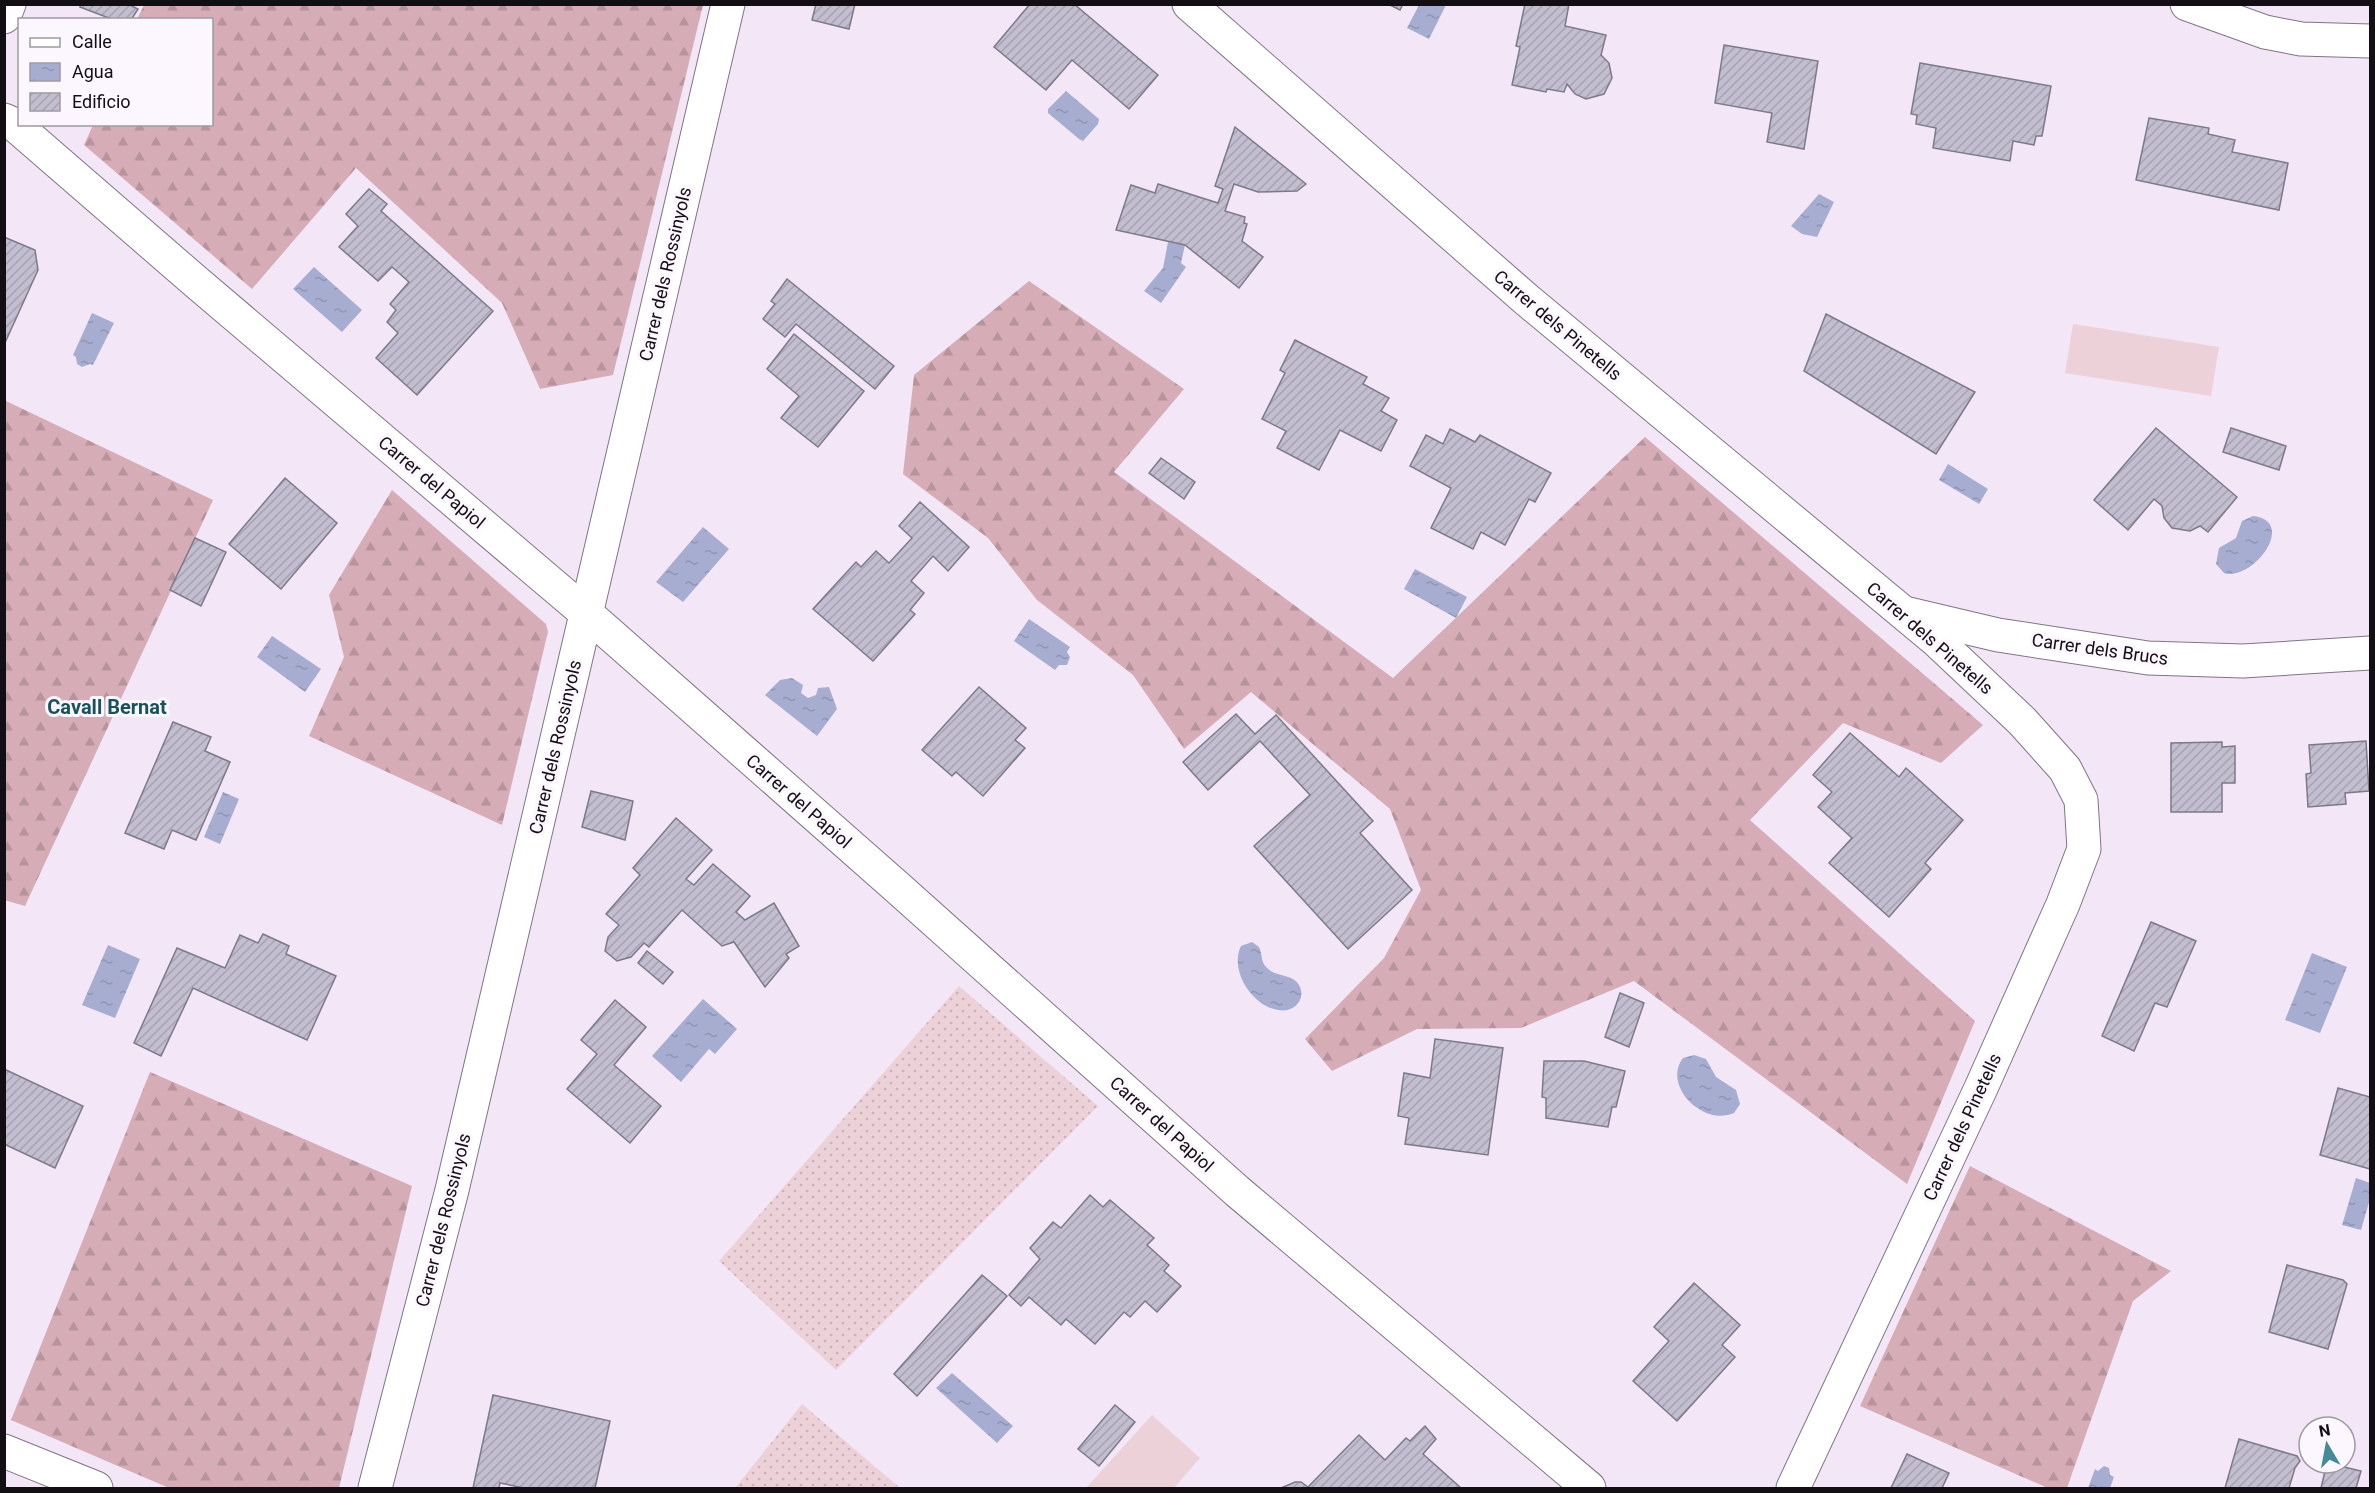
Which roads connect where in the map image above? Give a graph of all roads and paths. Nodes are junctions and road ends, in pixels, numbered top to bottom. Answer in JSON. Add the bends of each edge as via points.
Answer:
{"nodes":[{"id":1,"x":9,"y":4,"type":"edge"},
{"id":2,"x":728,"y":4,"type":"edge"},
{"id":3,"x":1189,"y":4,"type":"edge"},
{"id":4,"x":2187,"y":4,"type":"edge"},
{"id":5,"x":4,"y":16,"type":"edge"},
{"id":6,"x":2370,"y":41,"type":"edge"},
{"id":7,"x":4,"y":120,"type":"edge"},
{"id":8,"x":586,"y":613,"type":"junction"},
{"id":9,"x":1904,"y":613,"type":"junction"},
{"id":10,"x":2370,"y":653,"type":"edge"},
{"id":11,"x":4,"y":1451,"type":"edge"},
{"id":12,"x":96,"y":1488,"type":"edge"},
{"id":13,"x":375,"y":1488,"type":"edge"},
{"id":14,"x":1589,"y":1488,"type":"edge"},
{"id":15,"x":1793,"y":1488,"type":"edge"}],
"edges":[{"from":1,"to":5,"type":"street"},
{"from":2,"to":8,"type":"street","name":"Carrer dels Rossinyols"},
{"from":3,"to":9,"type":"street","name":"Carrer dels Pinetells","via":[[1527,300]]},
{"from":4,"to":6,"type":"street","via":[[2265,33],[2301,39]]},
{"from":7,"to":8,"type":"street","name":"Carrer del Papiol","via":[[15,125]]},
{"from":8,"to":13,"type":"street","name":"Carrer dels Rossinyols","via":[[452,1190]]},
{"from":8,"to":14,"type":"street","name":"Carrer del Papiol","via":[[1237,1191]]},
{"from":9,"to":10,"type":"street","name":"Carrer dels Brucs","via":[[1998,634],[2148,658],[2243,661]]},
{"from":9,"to":15,"type":"street","name":"Carrer dels Pinetells","via":[[2022,721],[2065,769],[2080,800],[2084,849],[1981,1088]]},
{"from":11,"to":12,"type":"street"}]}
